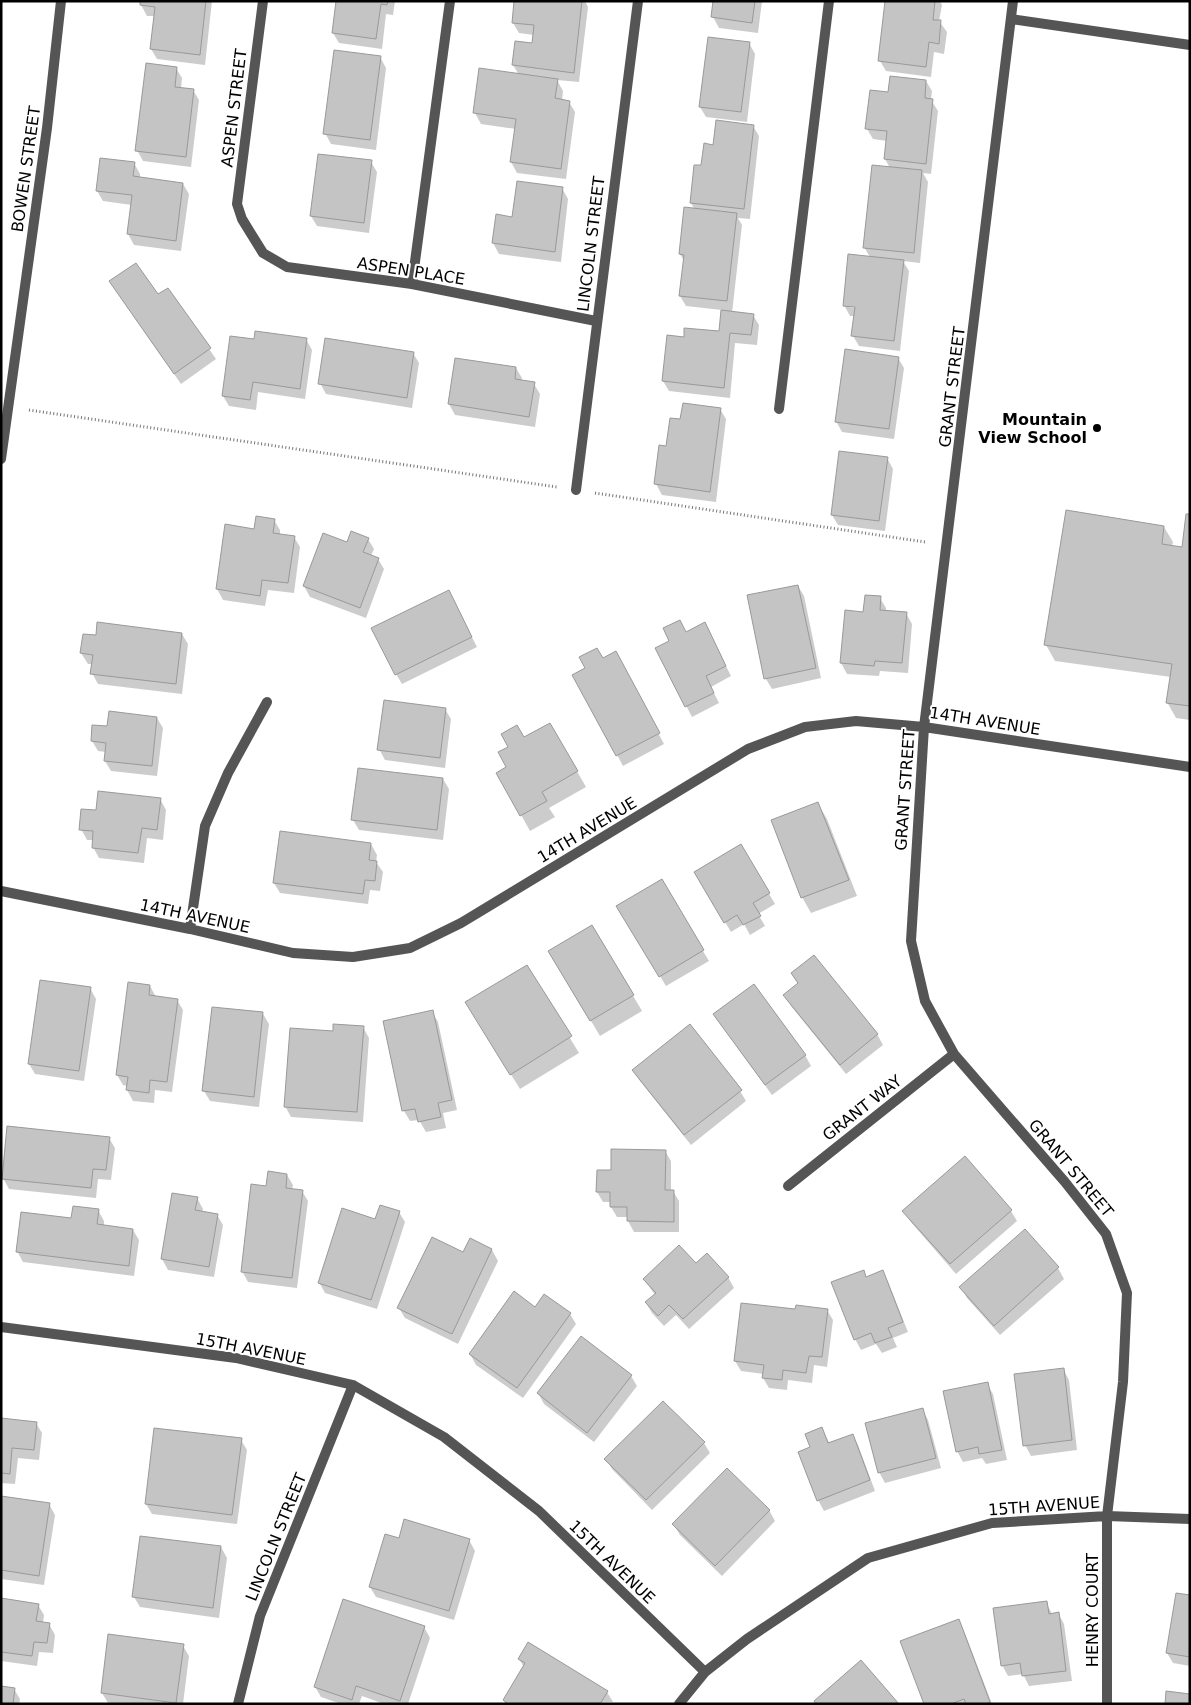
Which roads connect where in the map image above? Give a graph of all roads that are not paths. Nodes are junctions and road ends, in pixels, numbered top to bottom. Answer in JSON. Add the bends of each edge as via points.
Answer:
{"nodes":[{"id":1,"x":61,"y":1,"type":"edge"},
{"id":2,"x":263,"y":1,"type":"edge"},
{"id":3,"x":450,"y":1,"type":"edge"},
{"id":4,"x":638,"y":1,"type":"edge"},
{"id":5,"x":829,"y":1,"type":"edge"},
{"id":6,"x":1013,"y":1,"type":"edge"},
{"id":7,"x":1011,"y":19,"type":"junction"},
{"id":8,"x":1190,"y":45,"type":"edge"},
{"id":9,"x":242,"y":218,"type":"joint"},
{"id":10,"x":412,"y":284,"type":"junction"},
{"id":11,"x":596,"y":321,"type":"junction"},
{"id":12,"x":779,"y":409,"type":"dead end"},
{"id":13,"x":1,"y":459,"type":"edge"},
{"id":14,"x":576,"y":490,"type":"road end"},
{"id":15,"x":267,"y":702,"type":"dead end"},
{"id":16,"x":924,"y":727,"type":"junction"},
{"id":17,"x":1190,"y":766,"type":"edge"},
{"id":18,"x":1,"y":891,"type":"edge"},
{"id":19,"x":190,"y":929,"type":"junction"},
{"id":20,"x":954,"y":1054,"type":"junction"},
{"id":21,"x":788,"y":1186,"type":"dead end"},
{"id":22,"x":1,"y":1327,"type":"edge"},
{"id":23,"x":353,"y":1385,"type":"junction"},
{"id":24,"x":1106,"y":1516,"type":"junction"},
{"id":25,"x":1190,"y":1519,"type":"edge"},
{"id":26,"x":705,"y":1672,"type":"junction"},
{"id":27,"x":238,"y":1704,"type":"edge"},
{"id":28,"x":679,"y":1704,"type":"edge"},
{"id":29,"x":1107,"y":1704,"type":"edge"}],
"edges":[{"from":1,"to":13,"type":"street","name":"BOWEN STREET","via":[[47,128]]},
{"from":2,"to":9,"type":"street","name":"ASPEN STREET","via":[[237,204]]},
{"from":3,"to":10,"type":"street"},
{"from":4,"to":11,"type":"street","name":"LINCOLN STREET"},
{"from":5,"to":12,"type":"street"},
{"from":6,"to":7,"type":"street","name":"GRANT STREET"},
{"from":7,"to":8,"type":"street"},
{"from":7,"to":16,"type":"street","name":"GRANT STREET"},
{"from":9,"to":10,"type":"street","name":"ASPEN PLACE","via":[[264,253],[287,267]]},
{"from":10,"to":11,"type":"street","name":"ASPEN PLACE"},
{"from":11,"to":14,"type":"street","name":"LINCOLN STREET"},
{"from":15,"to":19,"type":"street","via":[[228,773],[205,826]]},
{"from":16,"to":17,"type":"street","name":"14TH AVENUE"},
{"from":16,"to":19,"type":"street","name":"14TH AVENUE","via":[[856,721],[806,727],[748,749],[461,923],[410,948],[353,957],[293,953]]},
{"from":16,"to":20,"type":"street","name":"GRANT STREET","via":[[910,941],[925,1002]]},
{"from":18,"to":19,"type":"street","name":"14TH AVENUE"},
{"from":20,"to":21,"type":"street","name":"GRANT WAY"},
{"from":20,"to":24,"type":"street","name":"GRANT STREET","via":[[1066,1182],[1106,1234],[1127,1293],[1123,1382]]},
{"from":22,"to":23,"type":"street","name":"15TH AVENUE","via":[[236,1358]]},
{"from":23,"to":26,"type":"street","name":"15TH AVENUE","via":[[444,1437],[539,1511]]},
{"from":23,"to":27,"type":"street","name":"LINCOLN STREET","via":[[260,1616]]},
{"from":24,"to":25,"type":"street","name":"15TH AVENUE"},
{"from":24,"to":26,"type":"street","name":"15TH AVENUE","via":[[992,1522],[868,1558],[747,1639]]},
{"from":24,"to":29,"type":"street","name":"HENRY COURT"},
{"from":26,"to":28,"type":"street"}]}
